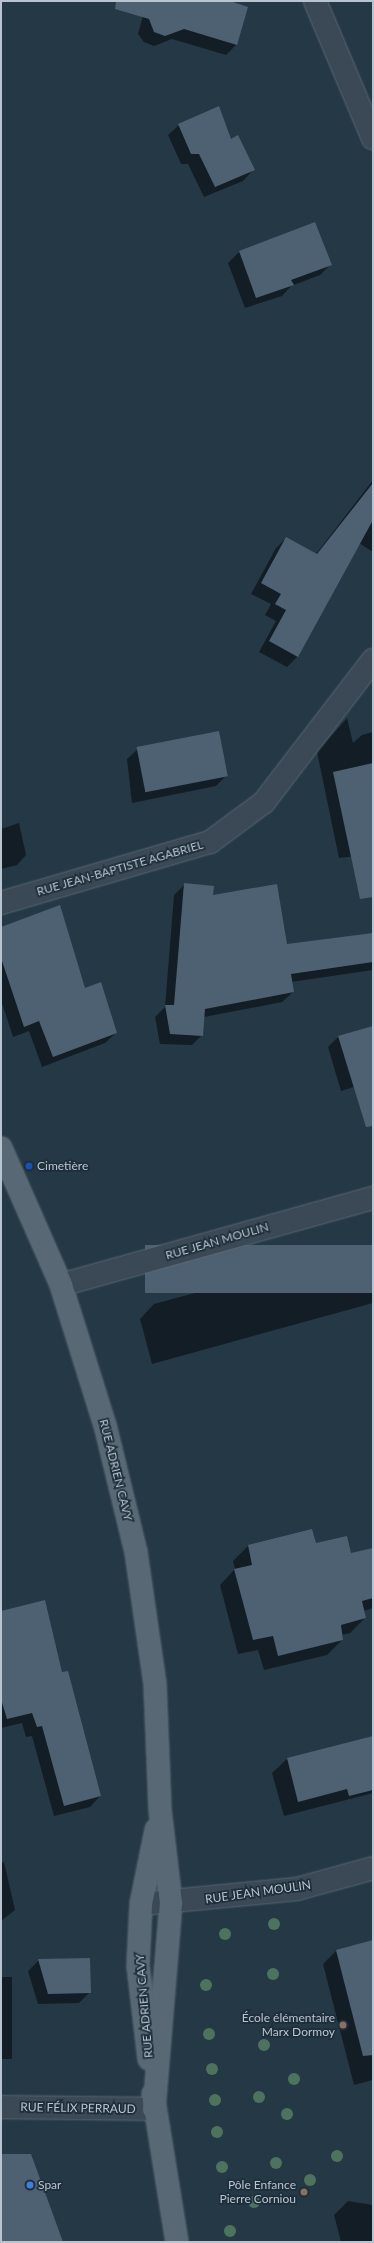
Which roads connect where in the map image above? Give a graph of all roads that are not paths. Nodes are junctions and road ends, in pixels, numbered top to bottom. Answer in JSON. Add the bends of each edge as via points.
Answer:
{"nodes":[{"id":1,"x":315,"y":1,"type":"edge"},
{"id":2,"x":373,"y":138,"type":"edge"},
{"id":3,"x":373,"y":660,"type":"edge"},
{"id":4,"x":1,"y":903,"type":"edge"},
{"id":5,"x":1,"y":1148,"type":"edge"},
{"id":6,"x":373,"y":1198,"type":"edge"},
{"id":7,"x":61,"y":1285,"type":"junction"},
{"id":8,"x":160,"y":1809,"type":"junction"},
{"id":9,"x":373,"y":1868,"type":"edge"},
{"id":10,"x":141,"y":1904,"type":"junction"},
{"id":11,"x":171,"y":1904,"type":"junction"},
{"id":12,"x":1,"y":2107,"type":"edge"},
{"id":13,"x":154,"y":2109,"type":"junction"},
{"id":14,"x":176,"y":2242,"type":"edge"}],
"edges":[{"from":1,"to":2,"type":"street"},
{"from":3,"to":4,"type":"street","name":"RUE JEAN-BAPTISTE AGABRIEL","via":[[264,802],[210,842]]},
{"from":5,"to":7,"type":"main road","name":"RUE ADRIEN CAVY"},
{"from":6,"to":7,"type":"street","name":"RUE JEAN MOULIN"},
{"from":7,"to":8,"type":"main road","name":"RUE ADRIEN CAVY","via":[[106,1429],[136,1552],[155,1684]]},
{"from":8,"to":10,"type":"main road","name":"RUE ADRIEN CAVY"},
{"from":8,"to":11,"type":"main road","name":"RUE ADRIEN CAVY"},
{"from":9,"to":11,"type":"street","name":"RUE JEAN MOULIN","via":[[297,1889]]},
{"from":10,"to":11,"type":"street","name":"RUE JEAN MOULIN"},
{"from":10,"to":13,"type":"main road","name":"RUE ADRIEN CAVY","via":[[138,1966]]},
{"from":11,"to":13,"type":"main road","name":"RUE ADRIEN CAVY"},
{"from":12,"to":13,"type":"street","name":"RUE FÉLIX PERRAUD"},
{"from":13,"to":14,"type":"main road","name":"RUE ADRIEN CAVY"}]}
